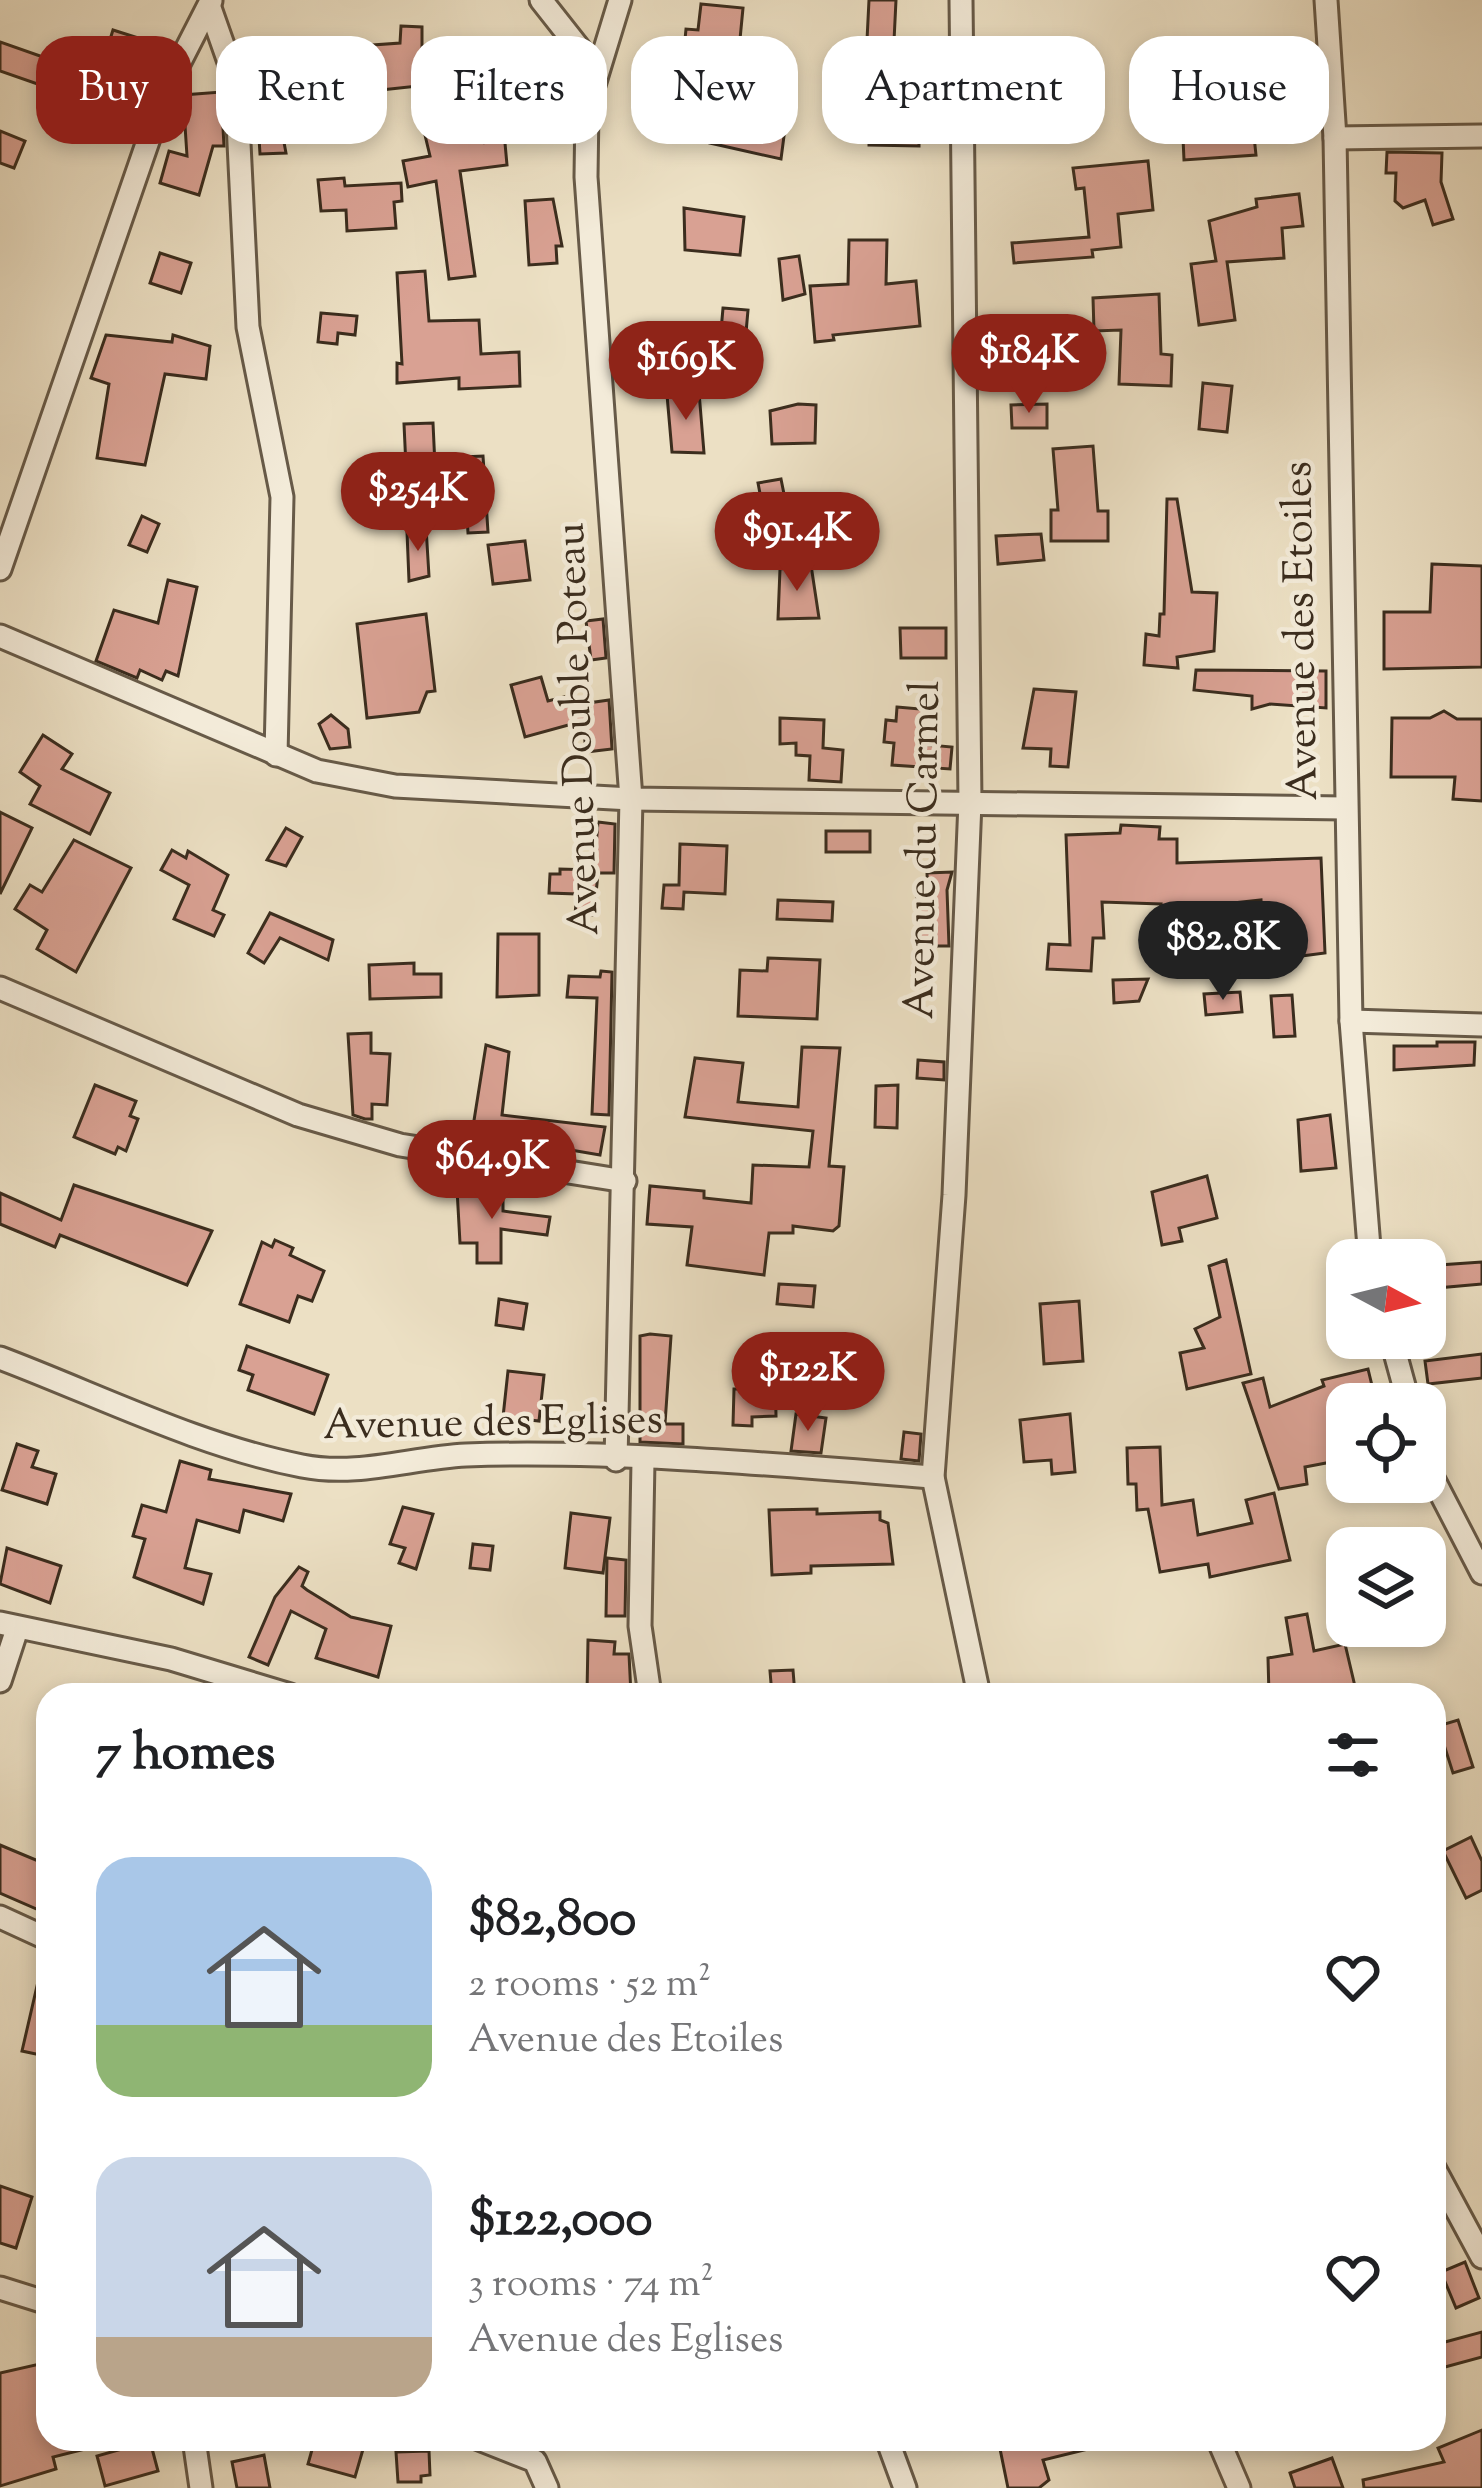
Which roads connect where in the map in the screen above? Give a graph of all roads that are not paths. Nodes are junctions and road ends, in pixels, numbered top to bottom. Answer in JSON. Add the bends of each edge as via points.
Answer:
{"nodes":[{"id":1,"x":541,"y":0,"type":"edge"},
{"id":2,"x":620,"y":0,"type":"edge"},
{"id":3,"x":961,"y":0,"type":"edge"},
{"id":4,"x":1326,"y":0,"type":"edge"},
{"id":5,"x":211,"y":4,"type":"edge"},
{"id":6,"x":569,"y":36,"type":"edge"},
{"id":7,"x":607,"y":40,"type":"edge"},
{"id":8,"x":1482,"y":136,"type":"edge"},
{"id":9,"x":1335,"y":138,"type":"junction"},
{"id":10,"x":586,"y":144,"type":"edge"},
{"id":11,"x":0,"y":569,"type":"edge"},
{"id":12,"x":0,"y":636,"type":"edge"},
{"id":13,"x":276,"y":755,"type":"junction"},
{"id":14,"x":632,"y":799,"type":"junction"},
{"id":15,"x":970,"y":802,"type":"junction"},
{"id":16,"x":1345,"y":808,"type":"junction"},
{"id":17,"x":0,"y":988,"type":"edge"},
{"id":18,"x":1351,"y":1021,"type":"junction"},
{"id":19,"x":1482,"y":1025,"type":"edge"},
{"id":20,"x":626,"y":1181,"type":"junction"},
{"id":21,"x":1368,"y":1239,"type":"edge"},
{"id":22,"x":0,"y":1358,"type":"edge"},
{"id":23,"x":616,"y":1460,"type":"junction"},
{"id":24,"x":643,"y":1460,"type":"junction"},
{"id":25,"x":933,"y":1477,"type":"junction"},
{"id":26,"x":1446,"y":1503,"type":"edge"},
{"id":27,"x":1482,"y":1574,"type":"edge"},
{"id":28,"x":8,"y":1626,"type":"edge"},
{"id":29,"x":0,"y":1682,"type":"edge"},
{"id":30,"x":250,"y":1683,"type":"edge"},
{"id":31,"x":648,"y":1683,"type":"edge"},
{"id":32,"x":976,"y":1683,"type":"edge"},
{"id":33,"x":0,"y":1918,"type":"edge"},
{"id":34,"x":36,"y":1934,"type":"edge"},
{"id":35,"x":1446,"y":2190,"type":"edge"},
{"id":36,"x":1482,"y":2257,"type":"edge"},
{"id":37,"x":0,"y":2288,"type":"edge"},
{"id":38,"x":36,"y":2299,"type":"edge"},
{"id":39,"x":196,"y":2451,"type":"edge"},
{"id":40,"x":510,"y":2451,"type":"edge"},
{"id":41,"x":891,"y":2451,"type":"edge"},
{"id":42,"x":1223,"y":2451,"type":"edge"},
{"id":43,"x":201,"y":2488,"type":"edge"},
{"id":44,"x":548,"y":2488,"type":"edge"},
{"id":45,"x":905,"y":2488,"type":"edge"},
{"id":46,"x":1240,"y":2488,"type":"edge"}],
"edges":[{"from":1,"to":6,"type":"street"},
{"from":2,"to":7,"type":"street","name":"Avenue Double Poteau"},
{"from":3,"to":15,"type":"street","name":"Avenue du Carmel"},
{"from":4,"to":9,"type":"street","name":"Avenue des Etoiles"},
{"from":5,"to":11,"type":"street","via":[[166,89]]},
{"from":5,"to":13,"type":"street","via":[[236,82],[248,326],[282,496]]},
{"from":8,"to":9,"type":"street"},
{"from":9,"to":16,"type":"street","name":"Avenue des Etoiles"},
{"from":10,"to":14,"type":"street","name":"Avenue Double Poteau"},
{"from":12,"to":13,"type":"street"},
{"from":13,"to":14,"type":"street","via":[[395,787]]},
{"from":14,"to":15,"type":"street"},
{"from":14,"to":20,"type":"street","name":"Avenue Double Poteau"},
{"from":15,"to":16,"type":"street"},
{"from":15,"to":25,"type":"street","name":"Avenue du Carmel"},
{"from":16,"to":18,"type":"street","name":"Avenue des Etoiles"},
{"from":17,"to":20,"type":"street","via":[[298,1115],[400,1144]]},
{"from":18,"to":19,"type":"street"},
{"from":18,"to":21,"type":"street","name":"Avenue des Etoiles"},
{"from":20,"to":23,"type":"street","name":"Avenue Double Poteau"},
{"from":22,"to":23,"type":"street","name":"Avenue des Eglises","via":[[300,1466],[358,1470],[463,1455]]},
{"from":23,"to":24,"type":"street","name":"Avenue des Eglises"},
{"from":24,"to":25,"type":"street","name":"Avenue des Eglises"},
{"from":24,"to":31,"type":"street","via":[[640,1626]]},
{"from":25,"to":32,"type":"street","name":"Avenue du Carmel"},
{"from":26,"to":27,"type":"street"},
{"from":28,"to":29,"type":"street"},
{"from":28,"to":30,"type":"street"},
{"from":33,"to":34,"type":"street"},
{"from":35,"to":36,"type":"street"},
{"from":37,"to":38,"type":"street"},
{"from":39,"to":43,"type":"street"},
{"from":40,"to":44,"type":"street","via":[[535,2461]]},
{"from":41,"to":45,"type":"street"},
{"from":42,"to":46,"type":"street"}]}
